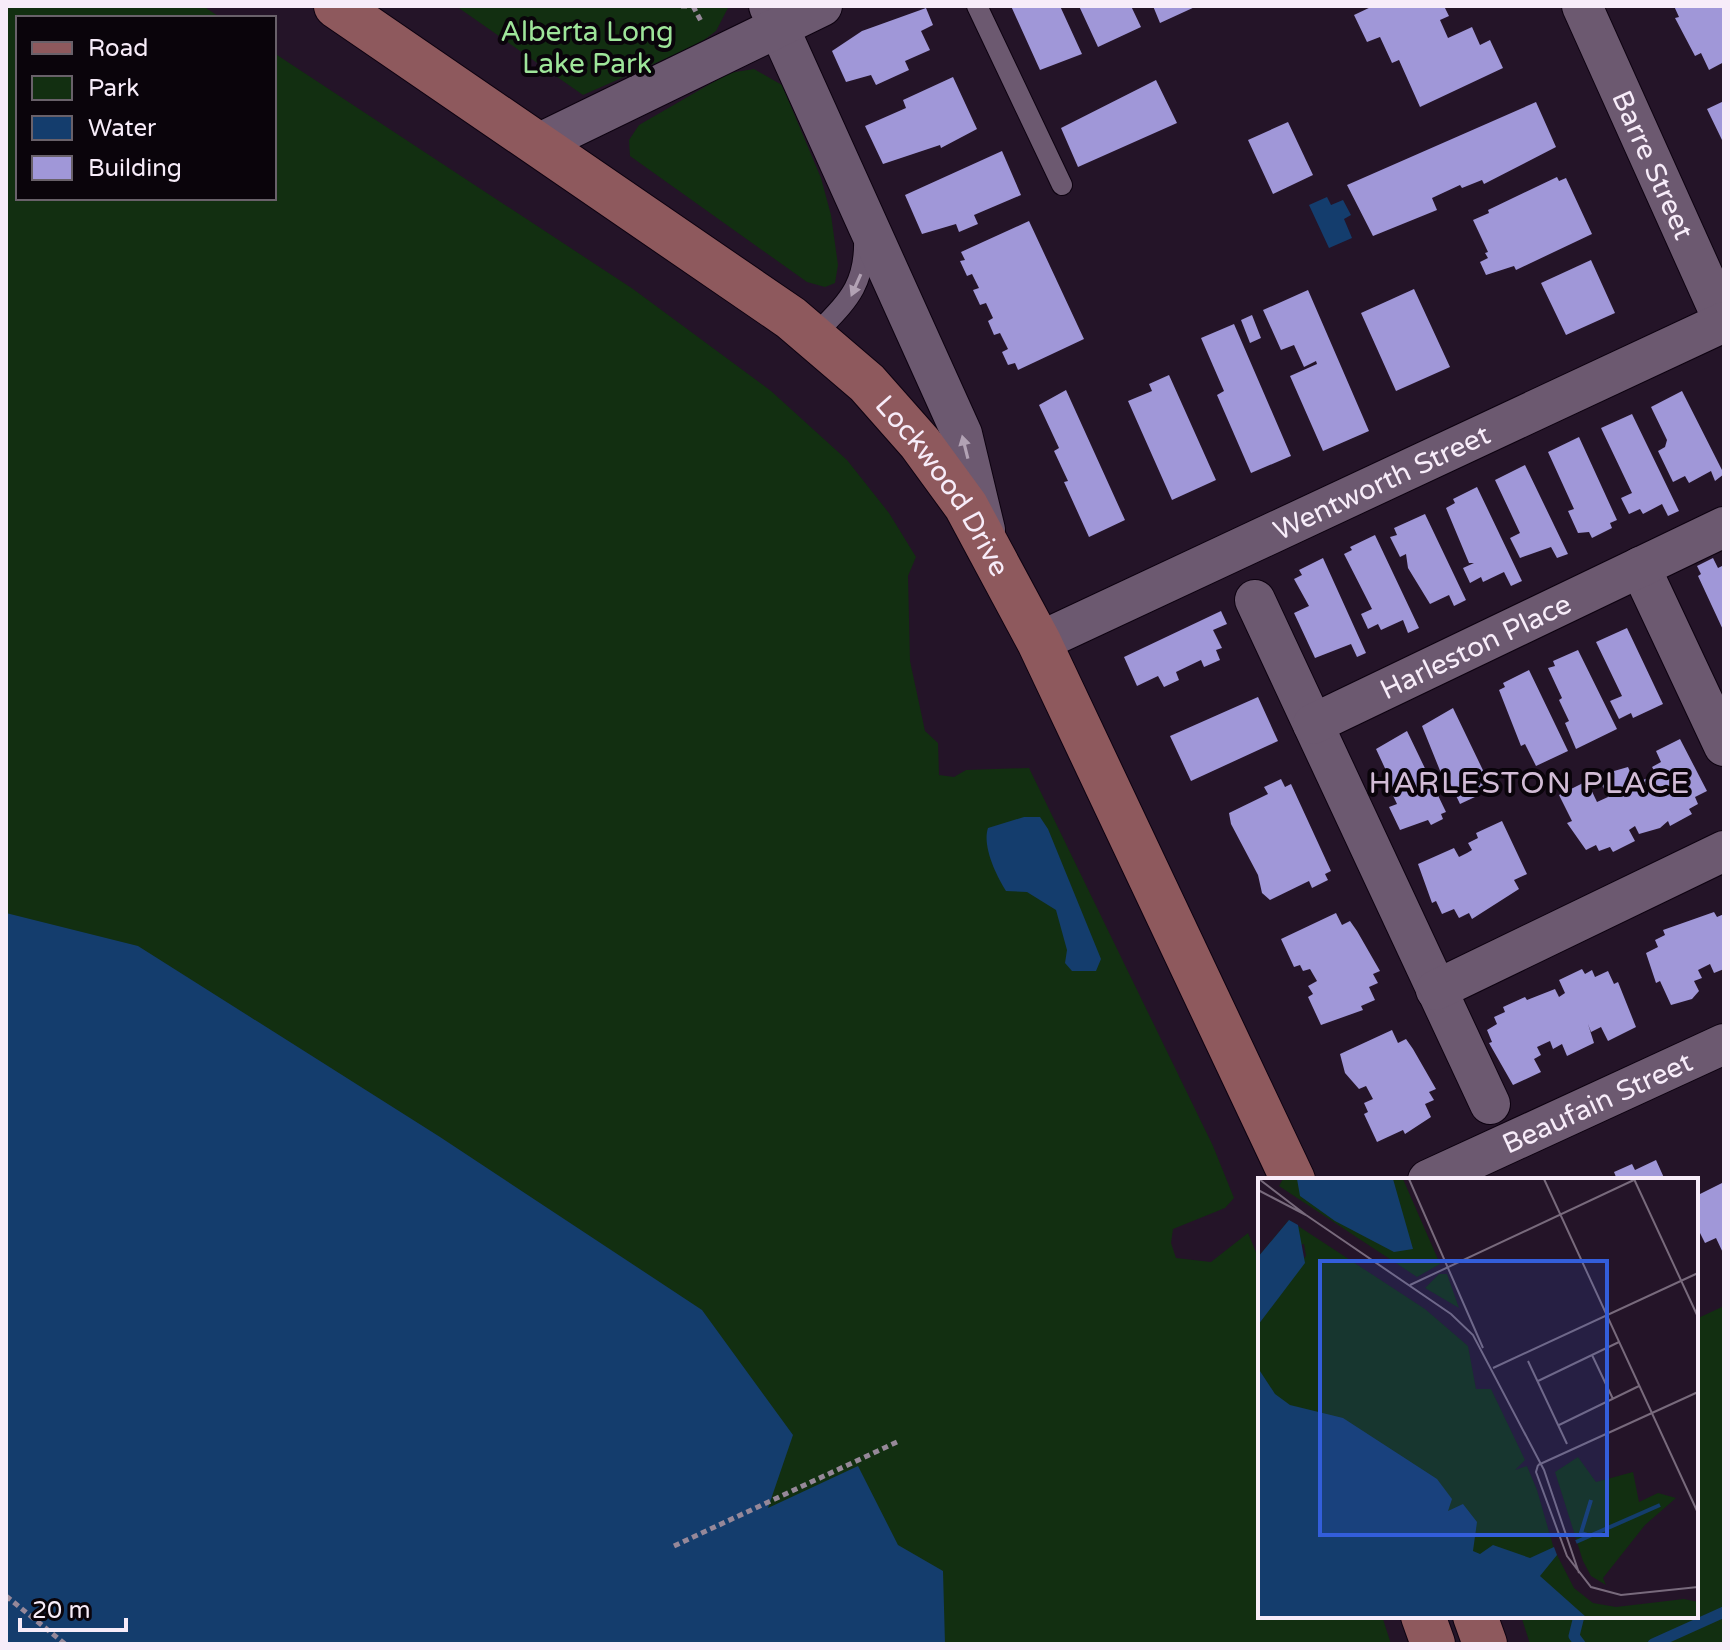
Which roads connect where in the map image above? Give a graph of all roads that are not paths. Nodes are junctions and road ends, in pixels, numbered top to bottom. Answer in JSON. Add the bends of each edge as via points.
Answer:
{"nodes":[{"id":1,"x":336,"y":6,"type":"edge"},
{"id":2,"x":822,"y":6,"type":"edge"},
{"id":3,"x":977,"y":6,"type":"edge"},
{"id":4,"x":1582,"y":6,"type":"edge"},
{"id":5,"x":773,"y":16,"type":"edge"},
{"id":6,"x":540,"y":143,"type":"junction"},
{"id":7,"x":1062,"y":185,"type":"dead end"},
{"id":8,"x":864,"y":217,"type":"junction"},
{"id":9,"x":1724,"y":322,"type":"edge"},
{"id":10,"x":813,"y":337,"type":"junction"},
{"id":11,"x":1724,"y":527,"type":"edge"},
{"id":12,"x":989,"y":550,"type":"junction"},
{"id":13,"x":1640,"y":567,"type":"junction"},
{"id":14,"x":1255,"y":600,"type":"dead end"},
{"id":15,"x":1039,"y":642,"type":"junction"},
{"id":16,"x":1313,"y":724,"type":"junction"},
{"id":17,"x":1724,"y":746,"type":"edge"},
{"id":18,"x":1724,"y":851,"type":"edge"},
{"id":19,"x":1436,"y":990,"type":"junction"},
{"id":20,"x":1724,"y":1044,"type":"edge"},
{"id":21,"x":1490,"y":1104,"type":"dead end"},
{"id":22,"x":1292,"y":1178,"type":"edge"},
{"id":23,"x":1432,"y":1178,"type":"edge"},
{"id":24,"x":1424,"y":1618,"type":"edge"},
{"id":25,"x":1476,"y":1618,"type":"edge"},
{"id":26,"x":1433,"y":1644,"type":"edge"},
{"id":27,"x":1485,"y":1644,"type":"edge"}],
"edges":[{"from":1,"to":6,"type":"main road","name":"Lockwood Drive"},
{"from":2,"to":5,"type":"street"},
{"from":3,"to":7,"type":"lane"},
{"from":4,"to":9,"type":"street","name":"Barre Street"},
{"from":5,"to":6,"type":"street"},
{"from":5,"to":8,"type":"street"},
{"from":6,"to":10,"type":"main road","name":"Lockwood Drive"},
{"from":8,"to":10,"type":"lane","one_way":true,"via":[[861,278]]},
{"from":12,"to":8,"type":"street","one_way":true,"via":[[962,434]]},
{"from":9,"to":15,"type":"street","name":"Wentworth Street"},
{"from":10,"to":12,"type":"main road","name":"Lockwood Drive","via":[[867,383],[920,443],[966,506]]},
{"from":11,"to":13,"type":"street","name":"Harleston Place"},
{"from":12,"to":15,"type":"main road","name":"Lockwood Drive"},
{"from":13,"to":16,"type":"street","name":"Harleston Place"},
{"from":13,"to":17,"type":"street"},
{"from":14,"to":16,"type":"street"},
{"from":15,"to":22,"type":"main road","name":"Lockwood Drive"},
{"from":16,"to":19,"type":"street"},
{"from":18,"to":19,"type":"street"},
{"from":19,"to":21,"type":"street"},
{"from":20,"to":23,"type":"street","name":"Beaufain Street"},
{"from":24,"to":26,"type":"main road"},
{"from":25,"to":27,"type":"main road"}]}
